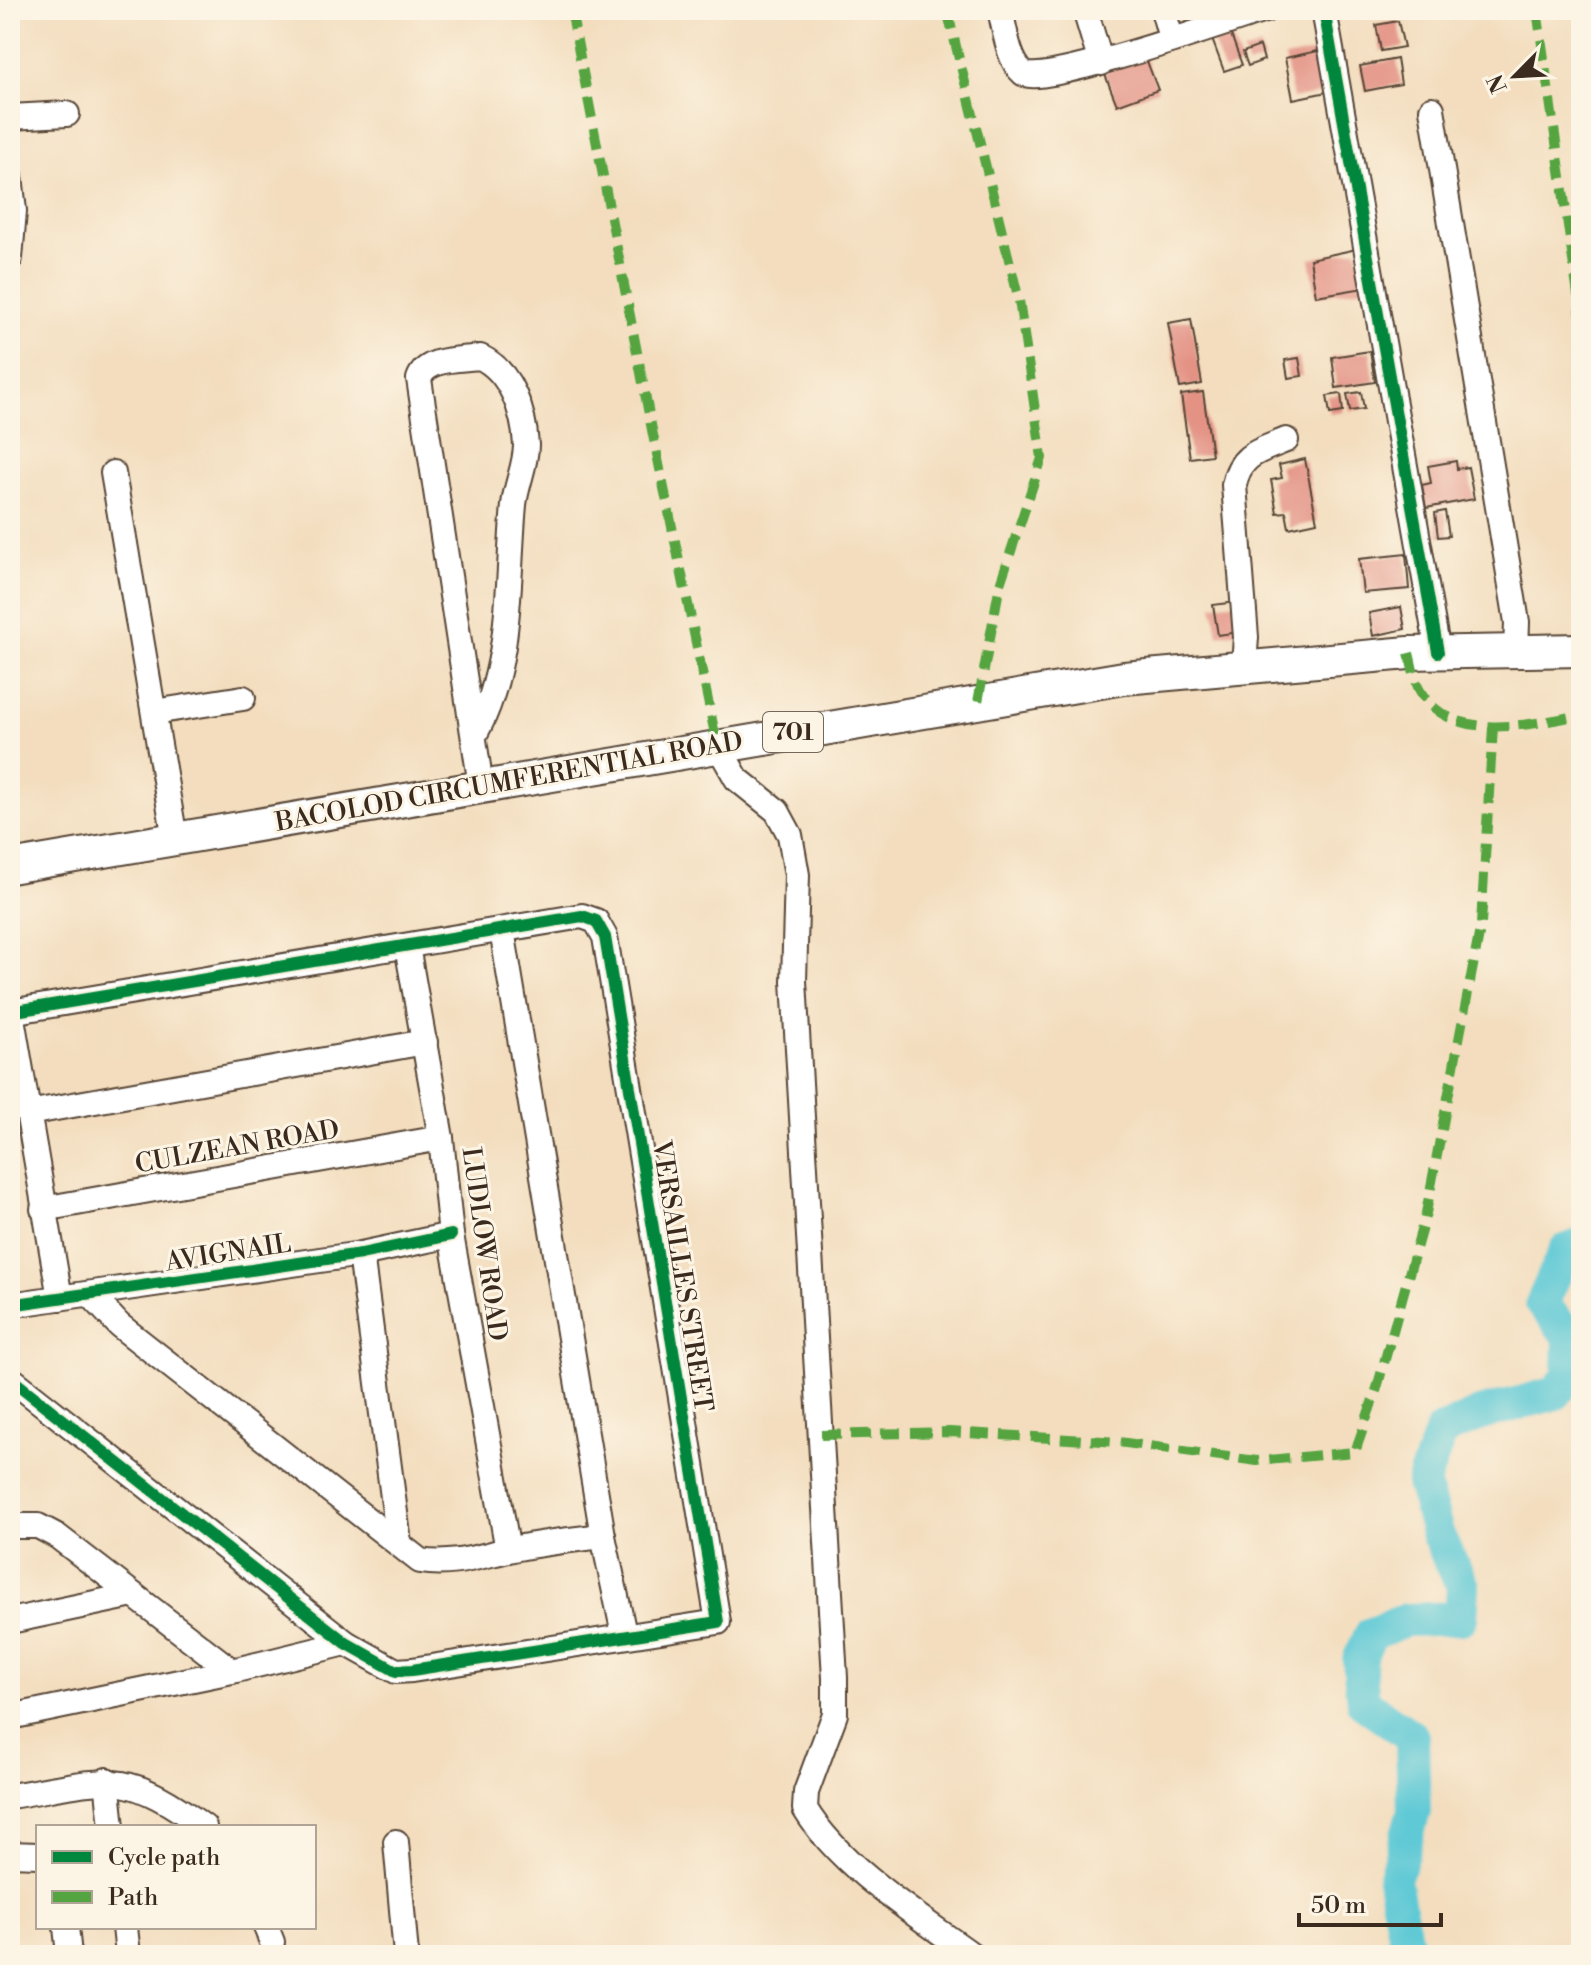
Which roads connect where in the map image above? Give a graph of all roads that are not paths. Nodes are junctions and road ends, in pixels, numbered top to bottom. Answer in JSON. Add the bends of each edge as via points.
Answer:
{"nodes":[{"id":1,"x":1000,"y":10,"type":"edge"},
{"id":2,"x":1085,"y":10,"type":"edge"},
{"id":3,"x":1163,"y":10,"type":"edge"},
{"id":4,"x":1265,"y":10,"type":"edge"},
{"id":5,"x":1324,"y":10,"type":"edge"},
{"id":6,"x":1238,"y":14,"type":"edge"},
{"id":7,"x":1171,"y":38,"type":"junction"},
{"id":8,"x":1101,"y":63,"type":"junction"},
{"id":9,"x":1432,"y":109,"type":"dead end"},
{"id":10,"x":67,"y":114,"type":"dead end"},
{"id":11,"x":10,"y":117,"type":"edge"},
{"id":12,"x":10,"y":176,"type":"edge"},
{"id":13,"x":10,"y":258,"type":"edge"},
{"id":14,"x":1286,"y":440,"type":"dead end"},
{"id":15,"x":113,"y":473,"type":"dead end"},
{"id":16,"x":1581,"y":650,"type":"edge"},
{"id":17,"x":1438,"y":652,"type":"junction"},
{"id":18,"x":1516,"y":652,"type":"junction"},
{"id":19,"x":1244,"y":666,"type":"junction"},
{"id":20,"x":243,"y":698,"type":"dead end"},
{"id":21,"x":154,"y":712,"type":"junction"},
{"id":22,"x":475,"y":734,"type":"junction"},
{"id":23,"x":717,"y":744,"type":"junction"},
{"id":24,"x":481,"y":786,"type":"junction"},
{"id":25,"x":175,"y":839,"type":"junction"},
{"id":26,"x":10,"y":867,"type":"edge"},
{"id":27,"x":502,"y":930,"type":"junction"},
{"id":28,"x":407,"y":946,"type":"junction"},
{"id":29,"x":10,"y":1012,"type":"edge"},
{"id":30,"x":425,"y":1042,"type":"junction"},
{"id":31,"x":28,"y":1113,"type":"junction"},
{"id":32,"x":441,"y":1138,"type":"junction"},
{"id":33,"x":43,"y":1209,"type":"junction"},
{"id":34,"x":451,"y":1235,"type":"junction"},
{"id":35,"x":361,"y":1254,"type":"junction"},
{"id":36,"x":91,"y":1295,"type":"junction"},
{"id":37,"x":60,"y":1298,"type":"junction"},
{"id":38,"x":10,"y":1305,"type":"edge"},
{"id":39,"x":10,"y":1378,"type":"edge"},
{"id":40,"x":10,"y":1526,"type":"edge"},
{"id":41,"x":603,"y":1536,"type":"junction"},
{"id":42,"x":399,"y":1543,"type":"junction"},
{"id":43,"x":508,"y":1550,"type":"junction"},
{"id":44,"x":133,"y":1595,"type":"junction"},
{"id":45,"x":10,"y":1621,"type":"edge"},
{"id":46,"x":624,"y":1634,"type":"junction"},
{"id":47,"x":346,"y":1643,"type":"junction"},
{"id":48,"x":232,"y":1671,"type":"junction"},
{"id":49,"x":10,"y":1717,"type":"edge"},
{"id":50,"x":107,"y":1780,"type":"junction"},
{"id":51,"x":10,"y":1796,"type":"edge"},
{"id":52,"x":112,"y":1825,"type":"edge"},
{"id":53,"x":201,"y":1825,"type":"edge"},
{"id":54,"x":396,"y":1842,"type":"dead end"},
{"id":55,"x":10,"y":1854,"type":"edge"},
{"id":56,"x":36,"y":1855,"type":"edge"},
{"id":57,"x":66,"y":1929,"type":"edge"},
{"id":58,"x":125,"y":1929,"type":"edge"},
{"id":59,"x":69,"y":1955,"type":"edge"},
{"id":60,"x":128,"y":1955,"type":"edge"},
{"id":61,"x":406,"y":1955,"type":"edge"},
{"id":62,"x":972,"y":1955,"type":"edge"}],
"edges":[{"from":1,"to":8,"type":"street","via":[[1014,62],[1024,75],[1036,78]]},
{"from":2,"to":8,"type":"street"},
{"from":3,"to":7,"type":"street"},
{"from":4,"to":6,"type":"street"},
{"from":5,"to":17,"type":"street"},
{"from":6,"to":7,"type":"street"},
{"from":7,"to":8,"type":"street"},
{"from":9,"to":18,"type":"street","via":[[1517,622]]},
{"from":10,"to":11,"type":"street"},
{"from":12,"to":13,"type":"street"},
{"from":14,"to":19,"type":"street","via":[[1245,456],[1234,485]]},
{"from":15,"to":21,"type":"street"},
{"from":16,"to":18,"type":"main road","name":"BACOLOD CIRCUMFERENTIAL ROAD","number":"701"},
{"from":17,"to":18,"type":"main road","name":"BACOLOD CIRCUMFERENTIAL ROAD","number":"701"},
{"from":17,"to":19,"type":"main road","name":"BACOLOD CIRCUMFERENTIAL ROAD","number":"701"},
{"from":19,"to":23,"type":"main road","name":"BACOLOD CIRCUMFERENTIAL ROAD","number":"701","via":[[1124,678]]},
{"from":20,"to":21,"type":"street"},
{"from":21,"to":25,"type":"street"},
{"from":22,"to":22,"type":"street","via":[[490,700],[507,614],[514,506],[526,443],[503,372],[480,357],[431,364],[419,379]]},
{"from":22,"to":24,"type":"street"},
{"from":23,"to":24,"type":"main road","name":"BACOLOD CIRCUMFERENTIAL ROAD","number":"701"},
{"from":23,"to":62,"type":"street","via":[[737,779],[777,811],[790,835],[797,875],[794,981],[835,1702],[805,1809],[889,1894]]},
{"from":24,"to":25,"type":"main road","name":"BACOLOD CIRCUMFERENTIAL ROAD","number":"701"},
{"from":25,"to":26,"type":"main road","name":"BACOLOD CIRCUMFERENTIAL ROAD","number":"701"},
{"from":27,"to":28,"type":"street"},
{"from":27,"to":41,"type":"street"},
{"from":27,"to":46,"type":"street","name":"VERSAILLES STREET","via":[[582,916],[596,921],[605,937],[718,1622]]},
{"from":28,"to":29,"type":"street"},
{"from":28,"to":30,"type":"street","name":"LUDLOW ROAD"},
{"from":29,"to":31,"type":"street"},
{"from":30,"to":31,"type":"street"},
{"from":30,"to":32,"type":"street","name":"LUDLOW ROAD"},
{"from":31,"to":33,"type":"street"},
{"from":32,"to":33,"type":"street","name":"CULZEAN ROAD"},
{"from":32,"to":34,"type":"street","name":"LUDLOW ROAD"},
{"from":33,"to":37,"type":"street"},
{"from":34,"to":35,"type":"street","name":"AVIGNAIL"},
{"from":34,"to":43,"type":"street","name":"LUDLOW ROAD"},
{"from":35,"to":36,"type":"street","name":"AVIGNAIL"},
{"from":35,"to":42,"type":"street"},
{"from":36,"to":37,"type":"street","name":"AVIGNAIL"},
{"from":36,"to":42,"type":"street","via":[[119,1325]]},
{"from":37,"to":38,"type":"street","name":"AVIGNAIL"},
{"from":39,"to":47,"type":"street"},
{"from":40,"to":44,"type":"street","via":[[38,1526],[57,1536]]},
{"from":41,"to":43,"type":"street"},
{"from":41,"to":46,"type":"street"},
{"from":42,"to":43,"type":"street","via":[[420,1561],[443,1564]]},
{"from":44,"to":45,"type":"street"},
{"from":44,"to":48,"type":"street"},
{"from":46,"to":47,"type":"street","via":[[396,1671]]},
{"from":47,"to":48,"type":"street"},
{"from":48,"to":49,"type":"street"},
{"from":50,"to":51,"type":"street"},
{"from":50,"to":52,"type":"street"},
{"from":50,"to":53,"type":"street","via":[[145,1789]]},
{"from":54,"to":61,"type":"street"},
{"from":55,"to":56,"type":"street"},
{"from":57,"to":59,"type":"street"},
{"from":58,"to":60,"type":"street"}]}
